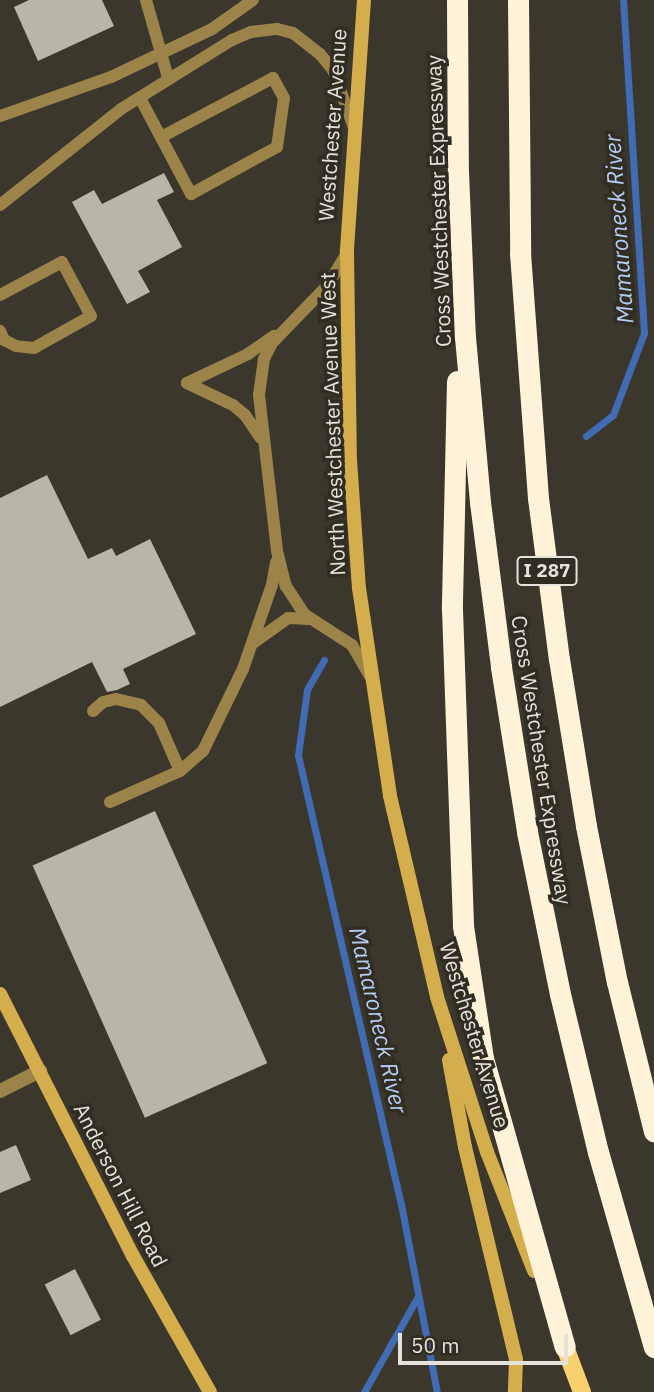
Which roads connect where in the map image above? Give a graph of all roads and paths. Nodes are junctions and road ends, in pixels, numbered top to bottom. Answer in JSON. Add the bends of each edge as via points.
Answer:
{"nodes":[{"id":1,"x":146,"y":0,"type":"edge"},
{"id":2,"x":253,"y":0,"type":"edge"},
{"id":3,"x":364,"y":0,"type":"edge"},
{"id":4,"x":457,"y":0,"type":"edge"},
{"id":5,"x":518,"y":0,"type":"edge"},
{"id":6,"x":162,"y":54,"type":"junction"},
{"id":7,"x":169,"y":78,"type":"junction"},
{"id":8,"x":140,"y":97,"type":"junction"},
{"id":9,"x":0,"y":116,"type":"edge"},
{"id":10,"x":353,"y":125,"type":"junction"},
{"id":11,"x":161,"y":137,"type":"junction"},
{"id":12,"x":0,"y":205,"type":"edge"},
{"id":13,"x":347,"y":252,"type":"junction"},
{"id":14,"x":461,"y":257,"type":"junction"},
{"id":15,"x":0,"y":295,"type":"edge"},
{"id":16,"x":282,"y":329,"type":"junction"},
{"id":17,"x":0,"y":331,"type":"edge"},
{"id":18,"x":263,"y":444,"type":"junction"},
{"id":19,"x":277,"y":551,"type":"junction"},
{"id":20,"x":309,"y":619,"type":"junction"},
{"id":21,"x":253,"y":643,"type":"junction"},
{"id":22,"x":371,"y":678,"type":"junction"},
{"id":23,"x":93,"y":711,"type":"dead end"},
{"id":24,"x":180,"y":771,"type":"junction"},
{"id":25,"x":110,"y":802,"type":"dead end"},
{"id":26,"x":0,"y":994,"type":"edge"},
{"id":27,"x":437,"y":997,"type":"junction"},
{"id":28,"x":40,"y":1071,"type":"junction"},
{"id":29,"x":0,"y":1091,"type":"edge"},
{"id":30,"x":654,"y":1132,"type":"edge"},
{"id":31,"x":565,"y":1347,"type":"junction"},
{"id":32,"x":654,"y":1347,"type":"edge"},
{"id":33,"x":211,"y":1392,"type":"edge"},
{"id":34,"x":515,"y":1392,"type":"edge"},
{"id":35,"x":582,"y":1392,"type":"edge"}],
"edges":[{"from":1,"to":6,"type":"lane"},
{"from":2,"to":6,"type":"lane","via":[[212,29]]},
{"from":3,"to":10,"type":"main road","name":"Westchester Avenue"},
{"from":4,"to":14,"type":"highway","name":"Cross Westchester Expressway","number":"I 287"},
{"from":5,"to":30,"type":"highway","name":"Cross Westchester Expressway","number":"I 287","via":[[520,253],[538,498],[586,826],[617,982]]},
{"from":6,"to":7,"type":"lane"},
{"from":6,"to":9,"type":"lane"},
{"from":7,"to":8,"type":"lane"},
{"from":7,"to":10,"type":"lane","via":[[251,32],[277,29],[293,33],[333,70]]},
{"from":8,"to":11,"type":"lane"},
{"from":8,"to":12,"type":"lane"},
{"from":10,"to":13,"type":"main road","name":"Westchester Avenue"},
{"from":11,"to":11,"type":"lane","via":[[191,194],[277,147],[284,98],[273,78]]},
{"from":13,"to":16,"type":"lane","via":[[327,286]]},
{"from":13,"to":22,"type":"main road","name":"North Westchester Avenue West","via":[[350,460]]},
{"from":14,"to":31,"type":"highway","via":[[452,609],[463,926],[483,1058]]},
{"from":14,"to":32,"type":"highway","name":"Cross Westchester Expressway","number":"I 287","via":[[488,574],[527,832],[579,1077]]},
{"from":15,"to":17,"type":"lane","via":[[62,262],[91,316],[34,348],[4,340]]},
{"from":16,"to":18,"type":"lane","via":[[260,376]]},
{"from":16,"to":18,"type":"lane","via":[[248,354],[187,383],[233,405],[254,426]]},
{"from":18,"to":19,"type":"lane"},
{"from":19,"to":20,"type":"lane","via":[[286,586]]},
{"from":19,"to":21,"type":"lane"},
{"from":20,"to":21,"type":"lane","via":[[288,618]]},
{"from":20,"to":22,"type":"lane","via":[[352,645]]},
{"from":21,"to":24,"type":"lane","via":[[203,751]]},
{"from":22,"to":27,"type":"main road","name":"Westchester Avenue","via":[[390,796]]},
{"from":23,"to":24,"type":"lane","via":[[116,699],[141,705],[159,723]]},
{"from":24,"to":25,"type":"lane"},
{"from":26,"to":28,"type":"main road","name":"Anderson Hill Road"},
{"from":27,"to":31,"type":"main road","name":"Westchester Avenue","via":[[486,1152]]},
{"from":27,"to":34,"type":"main road","via":[[466,1147],[516,1359]]},
{"from":28,"to":29,"type":"street"},
{"from":28,"to":33,"type":"main road","name":"Anderson Hill Road","via":[[159,1304]]},
{"from":31,"to":35,"type":"main road","name":"Westchester Avenue"}]}
